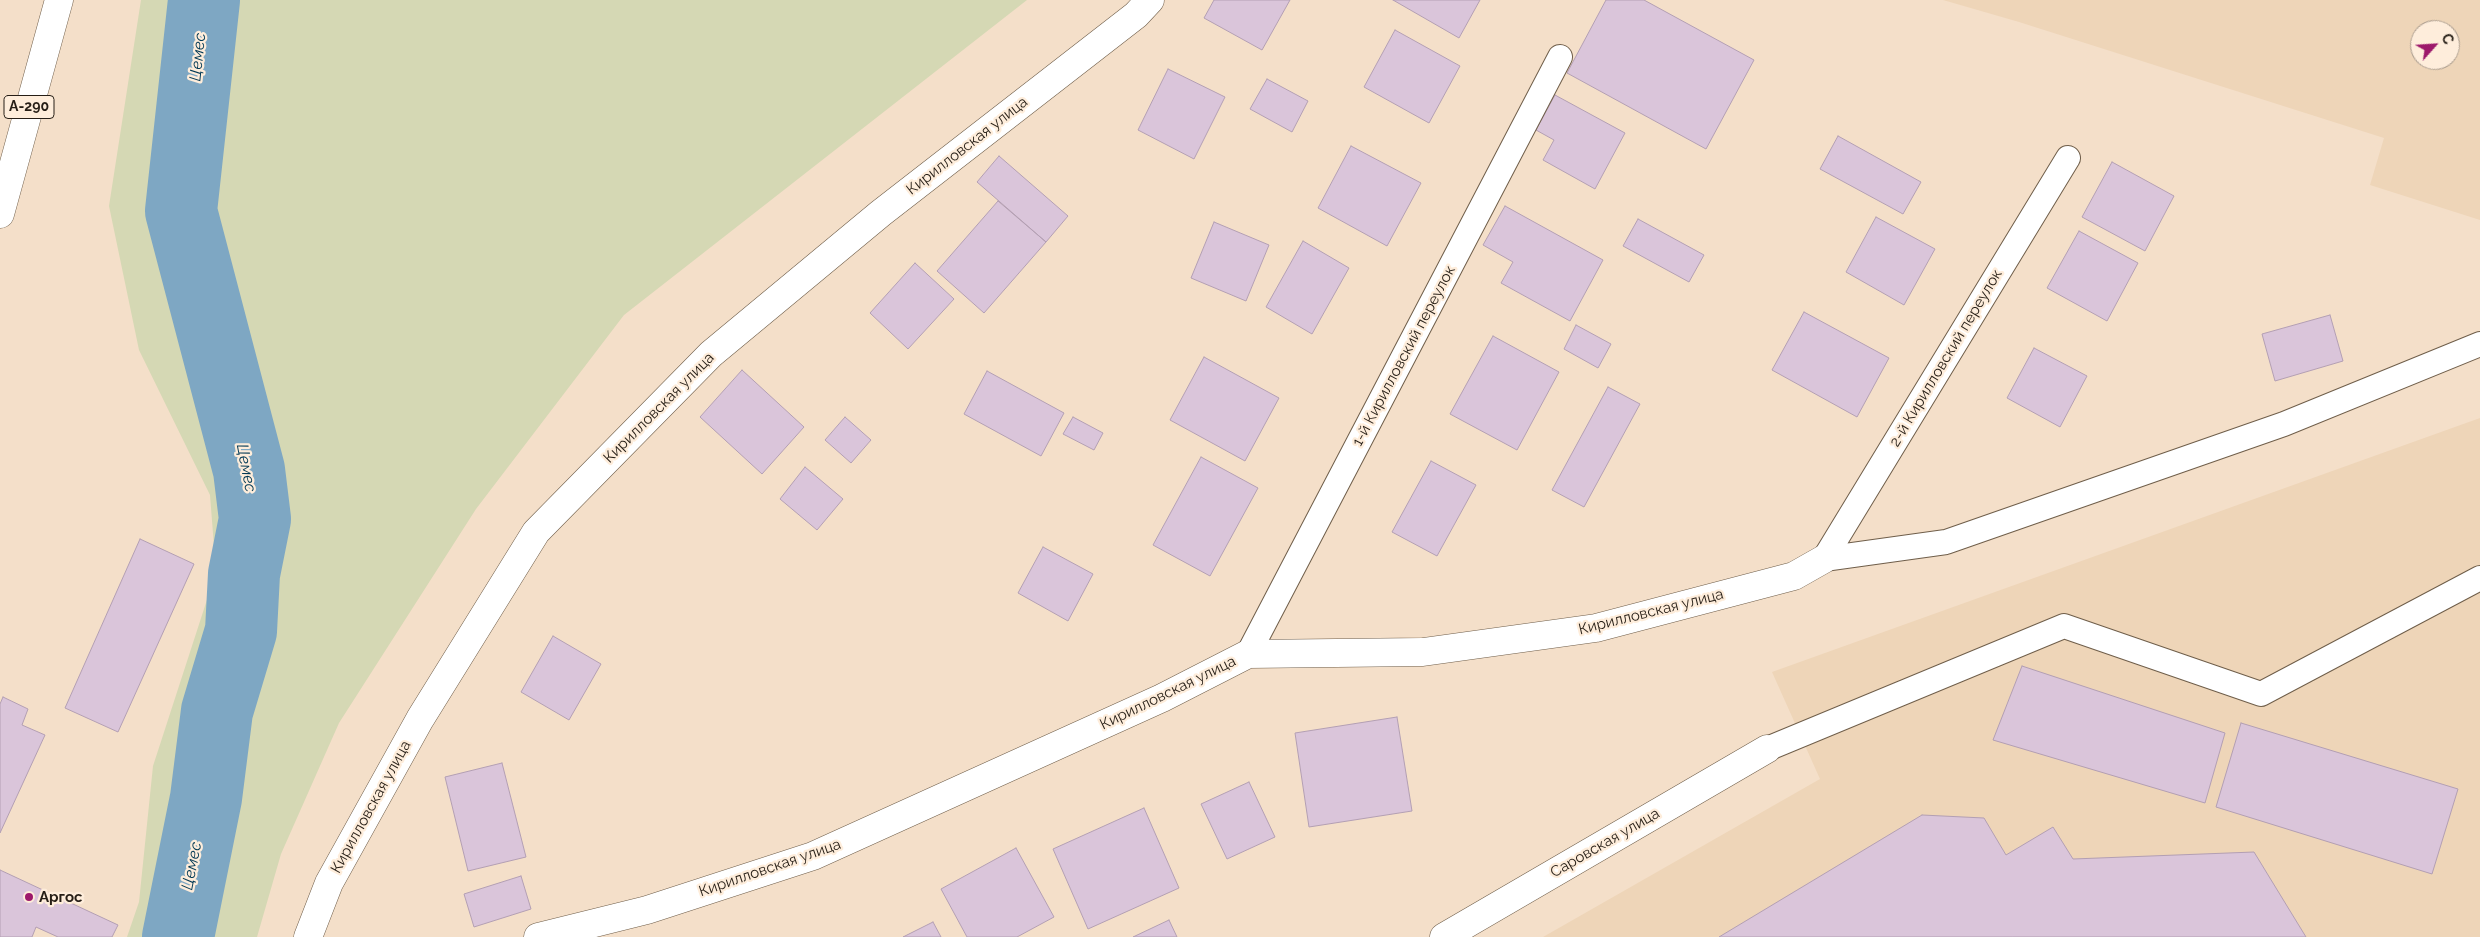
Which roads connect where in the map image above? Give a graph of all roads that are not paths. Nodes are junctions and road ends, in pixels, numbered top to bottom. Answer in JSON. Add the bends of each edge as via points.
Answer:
{"nodes":[{"id":1,"x":59,"y":0,"type":"edge"},
{"id":2,"x":1150,"y":0,"type":"edge"},
{"id":3,"x":1560,"y":57,"type":"dead end"},
{"id":4,"x":2068,"y":158,"type":"dead end"},
{"id":5,"x":0,"y":214,"type":"edge"},
{"id":6,"x":2480,"y":344,"type":"edge"},
{"id":7,"x":1824,"y":559,"type":"junction"},
{"id":8,"x":2480,"y":578,"type":"edge"},
{"id":9,"x":1248,"y":654,"type":"junction"},
{"id":10,"x":1767,"y":748,"type":"joint"},
{"id":11,"x":308,"y":937,"type":"edge"},
{"id":12,"x":538,"y":937,"type":"edge"},
{"id":13,"x":1444,"y":937,"type":"edge"}],
"edges":[{"from":1,"to":5,"type":"main road","number":"А-290"},
{"from":2,"to":11,"type":"main road","name":"Кирилловская улица","via":[[881,213],[712,354],[536,532],[420,719],[329,883]]},
{"from":3,"to":9,"type":"lane","name":"1-й Кирилловский переулок"},
{"from":4,"to":7,"type":"lane","name":"2-й Кирилловский переулок"},
{"from":6,"to":7,"type":"lane","via":[[2284,424],[1946,542]]},
{"from":7,"to":9,"type":"main road","name":"Кирилловская улица","via":[[1794,576],[1596,628],[1423,652]]},
{"from":8,"to":10,"type":"lane","via":[[2260,694],[2064,626]]},
{"from":9,"to":12,"type":"main road","name":"Кирилловская улица","via":[[1162,698],[813,856],[647,910]]},
{"from":10,"to":13,"type":"main road","name":"Саровская улица"}]}
